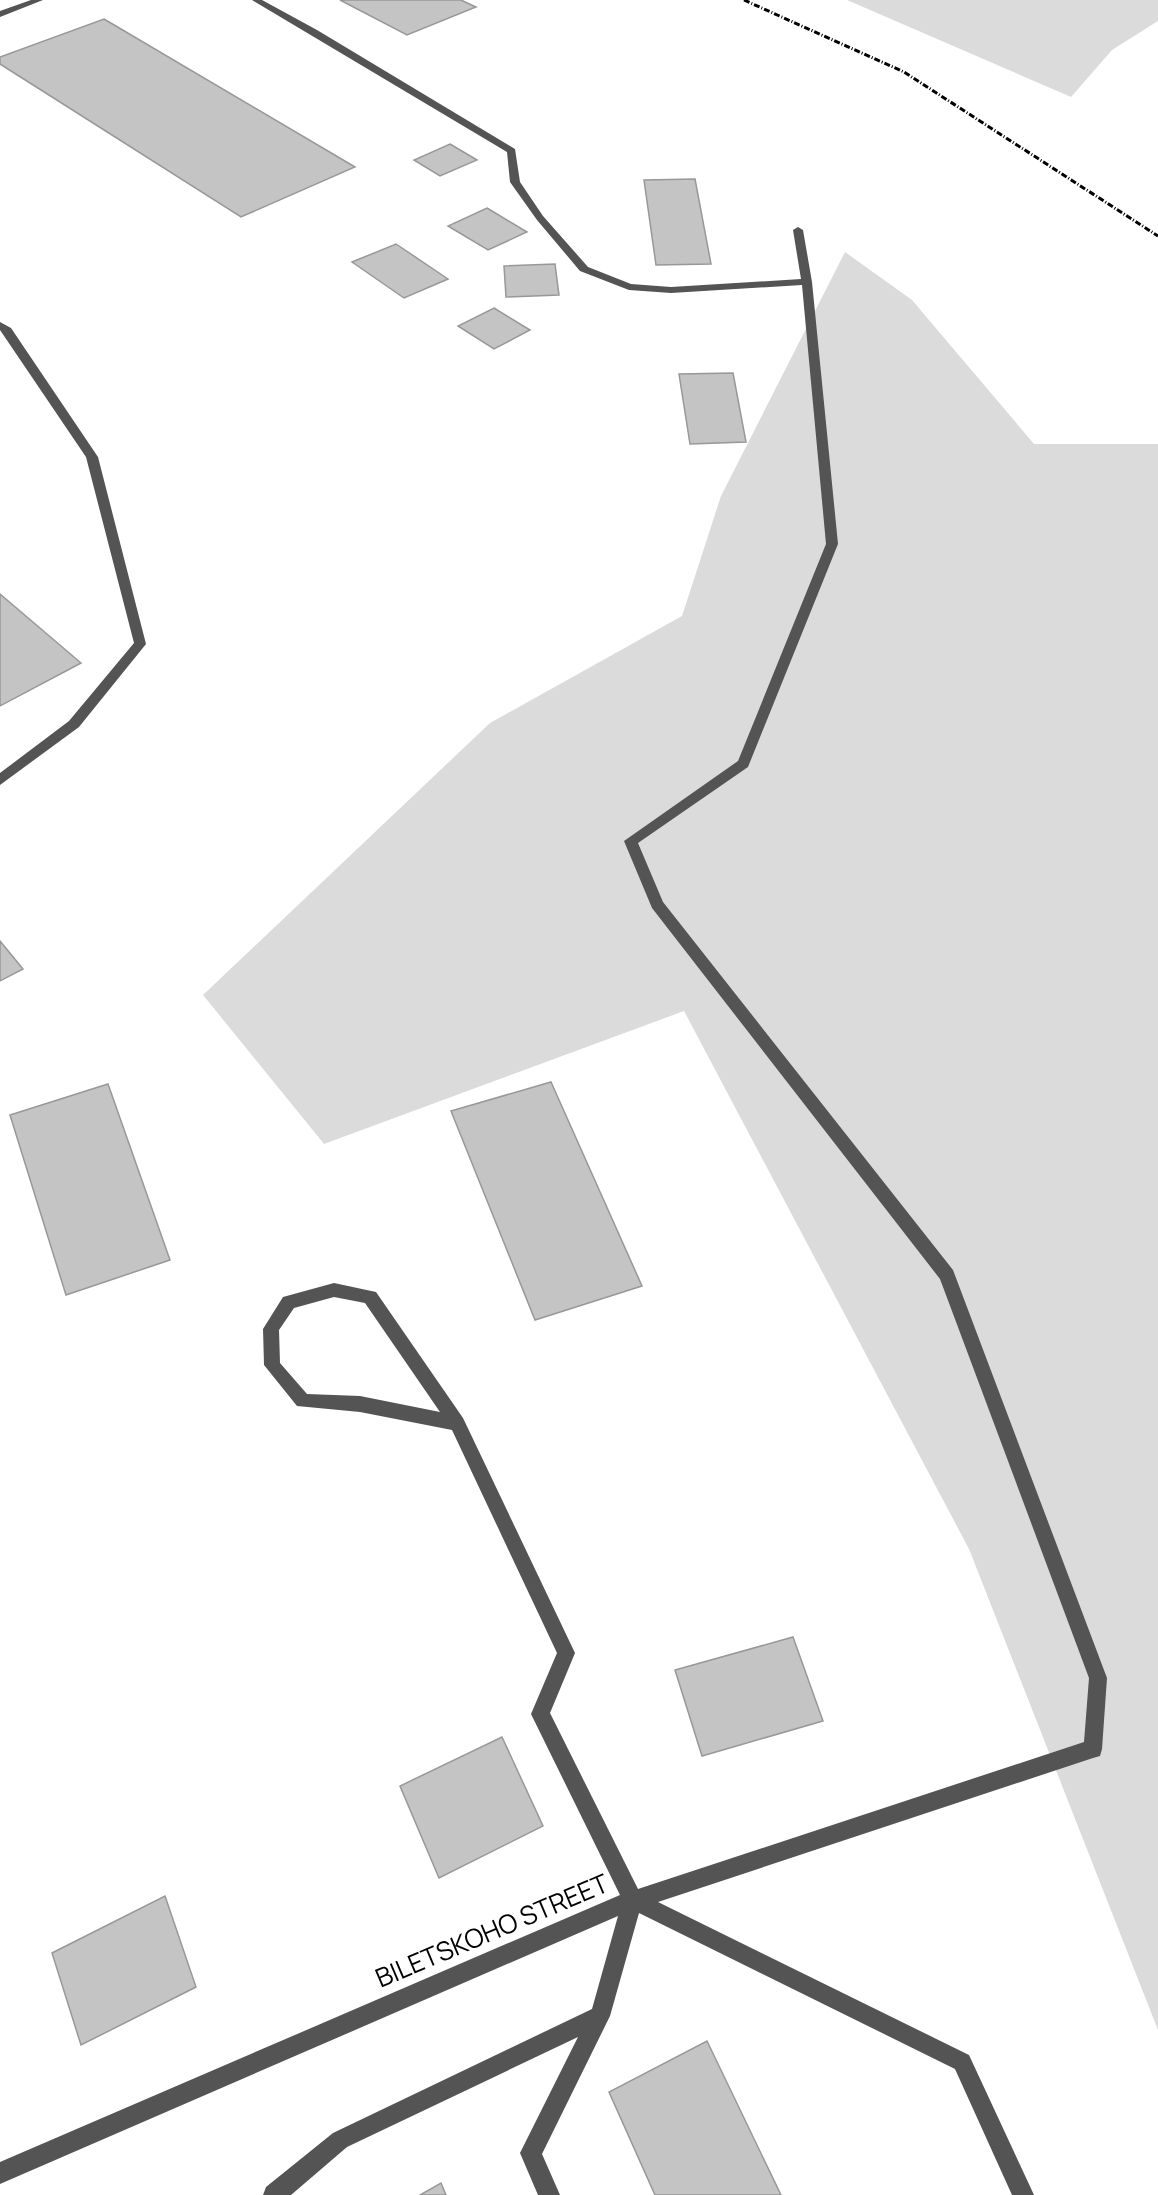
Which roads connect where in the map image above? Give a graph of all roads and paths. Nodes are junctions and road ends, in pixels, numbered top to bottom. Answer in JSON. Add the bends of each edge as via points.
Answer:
{"nodes":[{"id":1,"x":39,"y":0,"type":"edge"},
{"id":2,"x":256,"y":0,"type":"edge"},
{"id":3,"x":0,"y":14,"type":"edge"},
{"id":4,"x":798,"y":230,"type":"dead end"},
{"id":5,"x":807,"y":282,"type":"junction"},
{"id":6,"x":0,"y":325,"type":"edge"},
{"id":7,"x":0,"y":780,"type":"edge"},
{"id":8,"x":458,"y":1423,"type":"junction"},
{"id":9,"x":633,"y":1900,"type":"junction"},
{"id":10,"x":600,"y":2016,"type":"junction"},
{"id":11,"x":0,"y":2173,"type":"edge"},
{"id":12,"x":274,"y":2195,"type":"edge"},
{"id":13,"x":549,"y":2195,"type":"edge"},
{"id":14,"x":1023,"y":2195,"type":"edge"}],
"edges":[{"from":1,"to":3,"type":"street"},
{"from":2,"to":5,"type":"street","via":[[512,151],[515,182],[584,269],[629,287],[671,290]]},
{"from":4,"to":5,"type":"street"},
{"from":5,"to":9,"type":"street","via":[[832,544],[743,764],[631,842],[657,904],[947,1275],[1098,1678],[1093,1749]]},
{"from":6,"to":7,"type":"street","via":[[92,457],[140,644],[74,724]]},
{"from":8,"to":8,"type":"street","via":[[360,1404],[303,1401],[272,1365],[271,1329],[289,1302],[334,1290],[370,1297]]},
{"from":8,"to":9,"type":"street","via":[[566,1653],[540,1714]]},
{"from":9,"to":10,"type":"street"},
{"from":9,"to":11,"type":"street","name":"BILETSKOHO STREET"},
{"from":9,"to":14,"type":"street","name":"BILETSKOHO STREET","via":[[962,2062]]},
{"from":10,"to":12,"type":"street","via":[[340,2140]]},
{"from":10,"to":13,"type":"street","via":[[531,2153]]}]}
